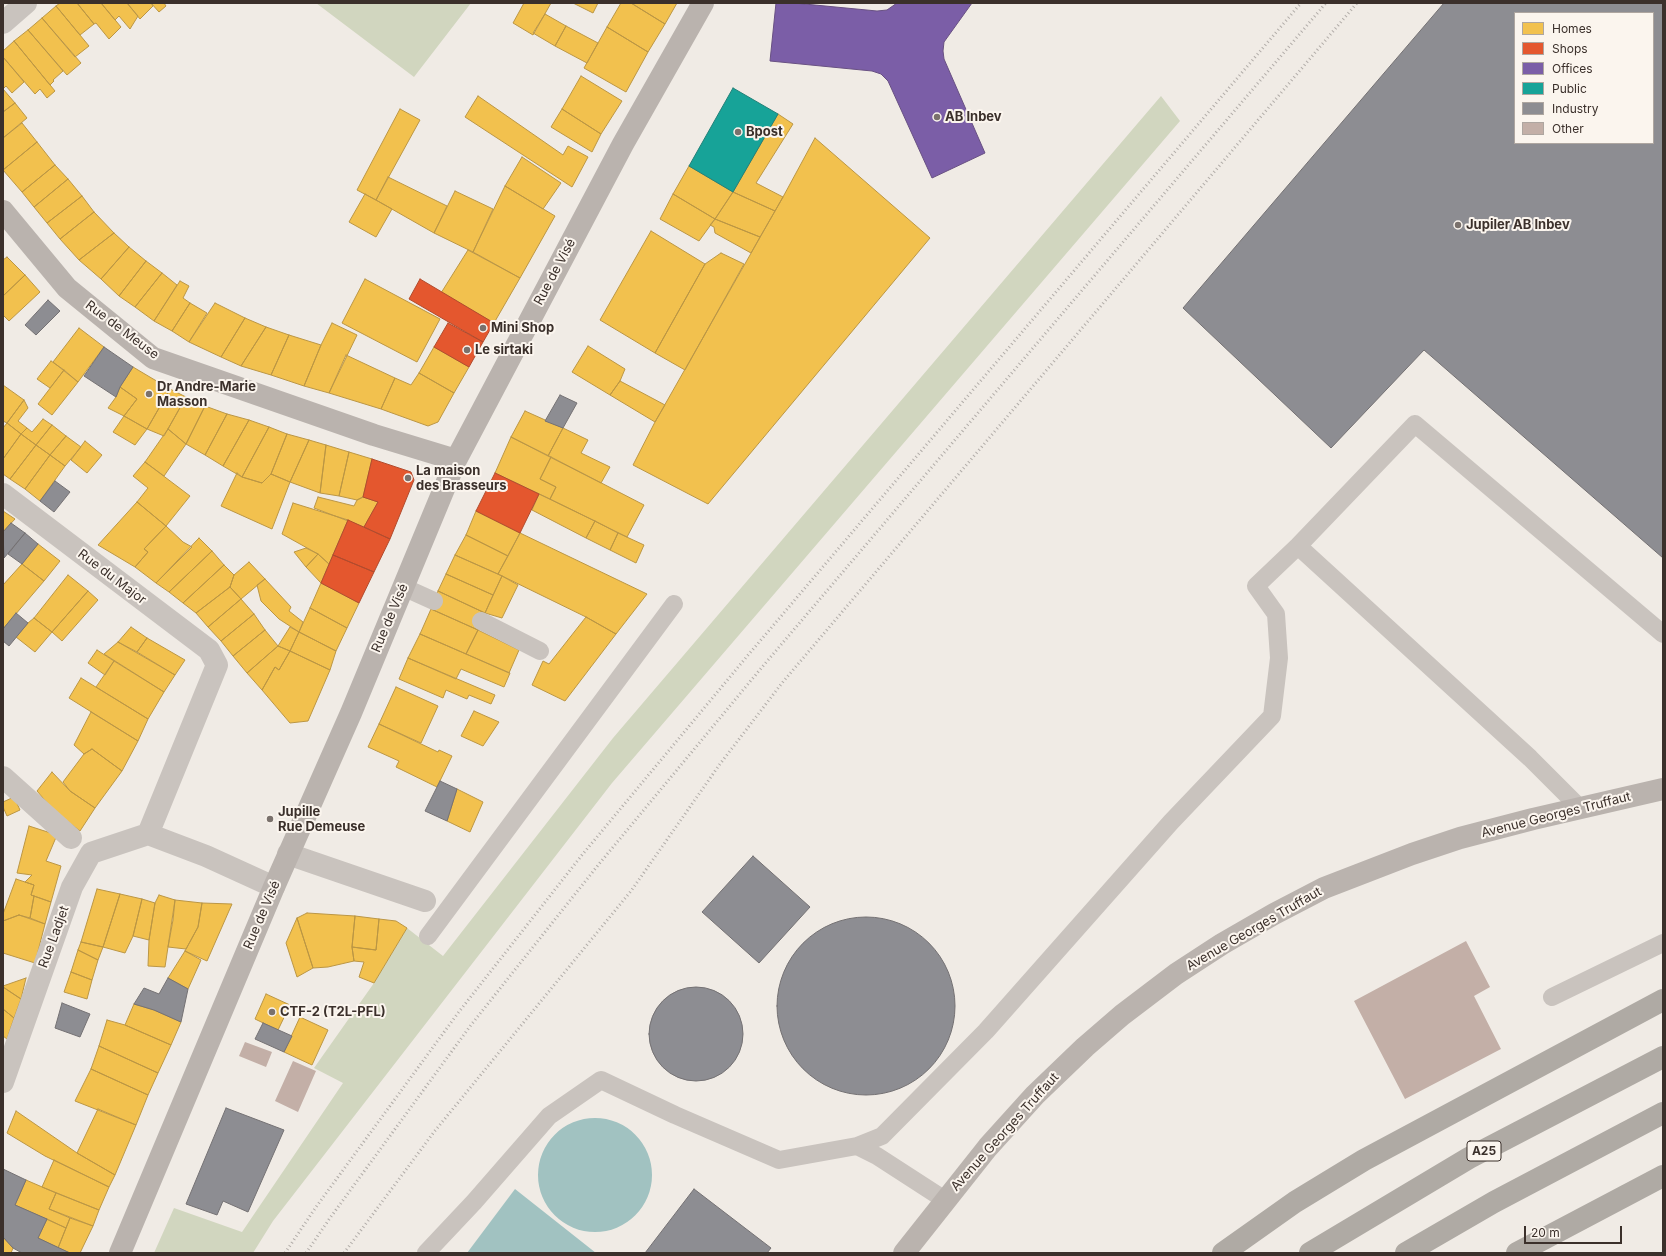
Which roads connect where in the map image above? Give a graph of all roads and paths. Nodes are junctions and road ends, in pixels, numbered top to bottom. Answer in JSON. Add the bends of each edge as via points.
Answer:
{"nodes":[{"id":1,"x":26,"y":3,"type":"edge"},
{"id":2,"x":702,"y":3,"type":"edge"},
{"id":3,"x":3,"y":23,"type":"edge"},
{"id":4,"x":3,"y":212,"type":"edge"},
{"id":5,"x":456,"y":460,"type":"junction"},
{"id":6,"x":3,"y":494,"type":"edge"},
{"id":7,"x":1298,"y":546,"type":"junction"},
{"id":8,"x":403,"y":587,"type":"junction"},
{"id":9,"x":434,"y":601,"type":"dead end"},
{"id":10,"x":674,"y":604,"type":"dead end"},
{"id":11,"x":481,"y":621,"type":"dead end"},
{"id":12,"x":1663,"y":634,"type":"edge"},
{"id":13,"x":540,"y":652,"type":"dead end"},
{"id":14,"x":3,"y":778,"type":"edge"},
{"id":15,"x":1663,"y":789,"type":"edge"},
{"id":16,"x":1581,"y":809,"type":"junction"},
{"id":17,"x":148,"y":834,"type":"junction"},
{"id":18,"x":71,"y":838,"type":"dead end"},
{"id":19,"x":288,"y":854,"type":"junction"},
{"id":20,"x":274,"y":887,"type":"junction"},
{"id":21,"x":425,"y":901,"type":"dead end"},
{"id":22,"x":428,"y":936,"type":"dead end"},
{"id":23,"x":1663,"y":943,"type":"edge"},
{"id":24,"x":1552,"y":997,"type":"dead end"},
{"id":25,"x":1663,"y":1000,"type":"edge"},
{"id":26,"x":1663,"y":1057,"type":"edge"},
{"id":27,"x":3,"y":1082,"type":"edge"},
{"id":28,"x":1663,"y":1113,"type":"edge"},
{"id":29,"x":857,"y":1146,"type":"junction"},
{"id":30,"x":1663,"y":1176,"type":"edge"},
{"id":31,"x":945,"y":1200,"type":"junction"},
{"id":32,"x":120,"y":1253,"type":"edge"},
{"id":33,"x":426,"y":1253,"type":"edge"},
{"id":34,"x":904,"y":1253,"type":"edge"},
{"id":35,"x":1223,"y":1253,"type":"edge"},
{"id":36,"x":1310,"y":1253,"type":"edge"},
{"id":37,"x":1406,"y":1253,"type":"edge"},
{"id":38,"x":1516,"y":1253,"type":"edge"}],
"edges":[{"from":1,"to":3,"type":"street"},
{"from":2,"to":5,"type":"street","name":"Rue de Visé","via":[[623,144]]},
{"from":4,"to":5,"type":"street","name":"Rue de Meuse","via":[[66,288],[153,358],[374,435]]},
{"from":5,"to":8,"type":"street","name":"Rue de Visé"},
{"from":6,"to":17,"type":"street","name":"Rue du Major","via":[[209,650],[217,665]]},
{"from":7,"to":12,"type":"lane","via":[[1415,424]]},
{"from":7,"to":16,"type":"lane","via":[[1530,758]]},
{"from":7,"to":29,"type":"lane","via":[[1256,586],[1276,614],[1279,658],[1272,716],[1171,822],[986,1031],[882,1136]]},
{"from":8,"to":9,"type":"lane"},
{"from":8,"to":19,"type":"street","name":"Rue de Visé","via":[[351,713]]},
{"from":10,"to":22,"type":"lane"},
{"from":11,"to":13,"type":"lane"},
{"from":14,"to":18,"type":"street"},
{"from":15,"to":16,"type":"street","name":"Avenue Georges Truffaut"},
{"from":16,"to":31,"type":"street","name":"Avenue Georges Truffaut","via":[[1460,838],[1377,867],[1324,888],[1222,944],[1176,974],[1085,1047],[1035,1095]]},
{"from":17,"to":20,"type":"street","via":[[206,856]]},
{"from":17,"to":27,"type":"street","name":"Rue Ladjet","via":[[91,853],[72,887]]},
{"from":19,"to":20,"type":"street","name":"Rue de Visé"},
{"from":19,"to":21,"type":"street"},
{"from":20,"to":32,"type":"street","name":"Rue de Visé"},
{"from":23,"to":24,"type":"lane"},
{"from":25,"to":35,"type":"highway","via":[[1364,1160],[1296,1202]]},
{"from":26,"to":36,"type":"highway","number":"A25","via":[[1469,1158]]},
{"from":28,"to":37,"type":"highway","via":[[1494,1202]]},
{"from":29,"to":31,"type":"lane"},
{"from":29,"to":33,"type":"lane","via":[[779,1160],[601,1080],[549,1116]]},
{"from":30,"to":38,"type":"highway"},
{"from":31,"to":34,"type":"street","name":"Avenue Georges Truffaut"}]}
